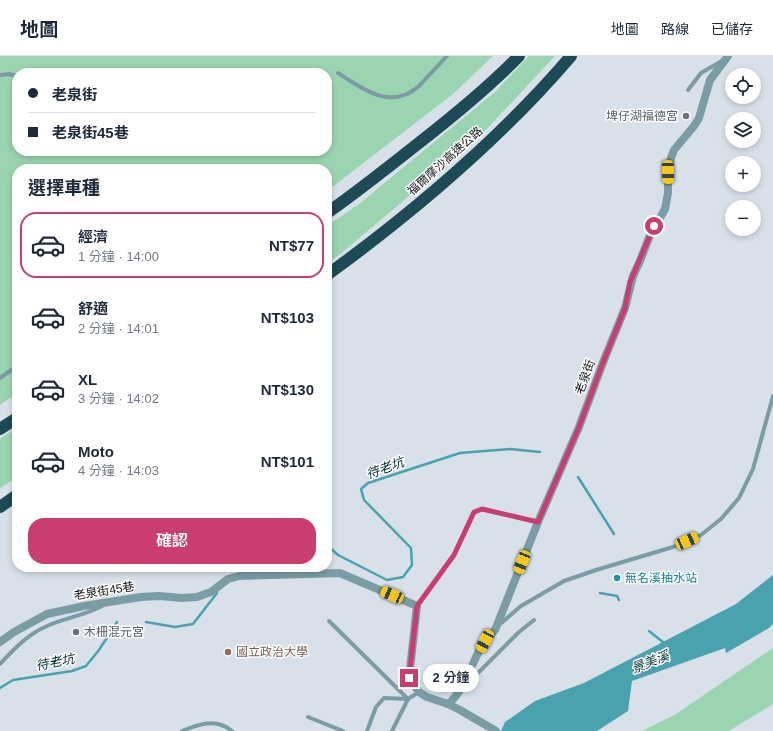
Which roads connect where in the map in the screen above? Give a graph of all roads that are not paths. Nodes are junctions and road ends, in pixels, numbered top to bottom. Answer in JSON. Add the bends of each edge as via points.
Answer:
{"nodes":[{"id":1,"x":447,"y":56,"type":"edge"},
{"id":2,"x":519,"y":56,"type":"edge"},
{"id":3,"x":571,"y":56,"type":"edge"},
{"id":4,"x":727,"y":57,"type":"edge"},
{"id":5,"x":338,"y":72,"type":"dead end"},
{"id":6,"x":0,"y":75,"type":"edge"},
{"id":7,"x":12,"y":75,"type":"edge"},
{"id":8,"x":688,"y":90,"type":"dead end"},
{"id":9,"x":332,"y":210,"type":"edge"},
{"id":10,"x":332,"y":271,"type":"edge"},
{"id":11,"x":12,"y":370,"type":"edge"},
{"id":12,"x":0,"y":378,"type":"edge"},
{"id":13,"x":773,"y":396,"type":"edge"},
{"id":14,"x":12,"y":421,"type":"edge"},
{"id":15,"x":0,"y":429,"type":"edge"},
{"id":16,"x":12,"y":499,"type":"edge"},
{"id":17,"x":0,"y":507,"type":"edge"},
{"id":18,"x":538,"y":522,"type":"junction"},
{"id":19,"x":110,"y":602,"type":"junction"},
{"id":20,"x":417,"y":606,"type":"junction"},
{"id":21,"x":534,"y":620,"type":"dead end"},
{"id":22,"x":329,"y":621,"type":"dead end"},
{"id":23,"x":495,"y":630,"type":"junction"},
{"id":24,"x":0,"y":642,"type":"edge"},
{"id":25,"x":0,"y":664,"type":"edge"},
{"id":26,"x":461,"y":686,"type":"junction"},
{"id":27,"x":418,"y":692,"type":"junction"},
{"id":28,"x":408,"y":699,"type":"junction"},
{"id":29,"x":448,"y":704,"type":"junction"},
{"id":30,"x":308,"y":717,"type":"dead end"},
{"id":31,"x":182,"y":731,"type":"edge"},
{"id":32,"x":232,"y":731,"type":"edge"},
{"id":33,"x":343,"y":731,"type":"edge"},
{"id":34,"x":367,"y":731,"type":"edge"},
{"id":35,"x":392,"y":731,"type":"edge"},
{"id":36,"x":496,"y":731,"type":"edge"}],
"edges":[{"from":1,"to":5,"type":"lane","via":[[420,86],[402,96],[380,96],[363,90]]},
{"from":2,"to":9,"type":"highway","via":[[444,123]]},
{"from":3,"to":10,"type":"highway","name":"福爾摩沙高速公路","via":[[464,166]]},
{"from":4,"to":8,"type":"lane","via":[[701,73]]},
{"from":4,"to":18,"type":"street","name":"老泉街","via":[[710,80],[699,118],[674,150],[668,172],[668,193],[664,209],[633,276],[625,308],[579,427]]},
{"from":6,"to":7,"type":"lane"},
{"from":11,"to":12,"type":"lane"},
{"from":13,"to":23,"type":"lane","via":[[753,468],[739,498],[721,519],[701,535],[673,547],[564,581],[520,606]]},
{"from":14,"to":15,"type":"highway"},
{"from":16,"to":17,"type":"highway"},
{"from":18,"to":20,"type":"lane","via":[[482,509],[474,512],[454,555]]},
{"from":18,"to":23,"type":"street","name":"老泉街"},
{"from":19,"to":20,"type":"street","name":"老泉街45巷","via":[[158,596],[197,597],[211,592],[228,579],[239,576],[340,573]]},
{"from":19,"to":24,"type":"street","name":"老泉街45巷","via":[[47,614]]},
{"from":19,"to":25,"type":"lane","via":[[29,635]]},
{"from":20,"to":27,"type":"street","via":[[409,678]]},
{"from":21,"to":26,"type":"lane","via":[[469,682]]},
{"from":22,"to":28,"type":"lane"},
{"from":23,"to":26,"type":"street","name":"老泉街","via":[[485,641]]},
{"from":26,"to":29,"type":"street","name":"老泉街"},
{"from":27,"to":28,"type":"lane"},
{"from":27,"to":29,"type":"street"},
{"from":28,"to":34,"type":"lane","via":[[384,698],[376,707]]},
{"from":28,"to":35,"type":"lane"},
{"from":29,"to":36,"type":"street"},
{"from":30,"to":33,"type":"lane"},
{"from":31,"to":32,"type":"lane","via":[[207,723],[225,725]]}]}
